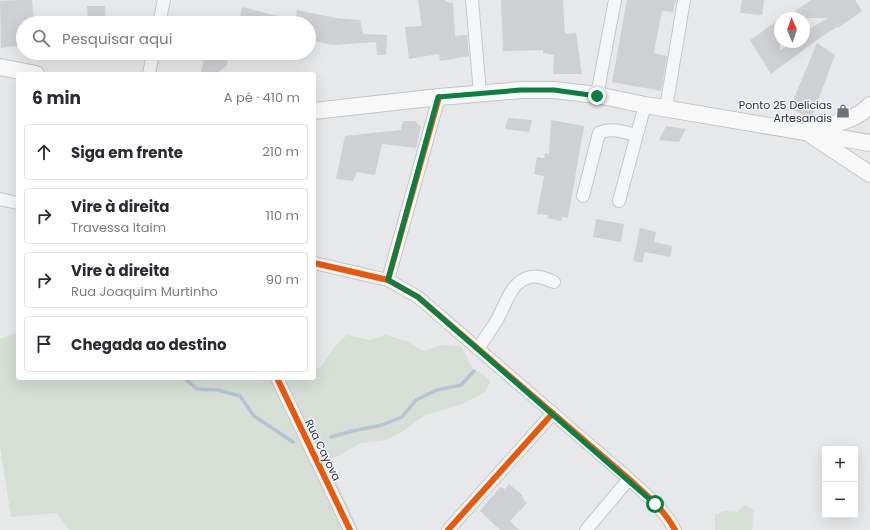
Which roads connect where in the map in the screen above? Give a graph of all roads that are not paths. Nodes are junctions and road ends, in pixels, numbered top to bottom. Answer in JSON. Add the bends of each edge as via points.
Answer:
{"nodes":[{"id":1,"x":164,"y":0,"type":"edge"},
{"id":2,"x":472,"y":0,"type":"edge"},
{"id":3,"x":615,"y":0,"type":"edge"},
{"id":4,"x":684,"y":0,"type":"edge"},
{"id":5,"x":161,"y":16,"type":"edge"},
{"id":6,"x":152,"y":60,"type":"edge"},
{"id":7,"x":0,"y":67,"type":"edge"},
{"id":8,"x":26,"y":72,"type":"edge"},
{"id":9,"x":149,"y":72,"type":"edge"},
{"id":10,"x":480,"y":93,"type":"junction"},
{"id":11,"x":597,"y":96,"type":"junction"},
{"id":12,"x":438,"y":97,"type":"junction"},
{"id":13,"x":645,"y":105,"type":"junction"},
{"id":14,"x":870,"y":105,"type":"edge"},
{"id":15,"x":666,"y":108,"type":"junction"},
{"id":16,"x":316,"y":112,"type":"edge"},
{"id":17,"x":803,"y":131,"type":"junction"},
{"id":18,"x":636,"y":135,"type":"junction"},
{"id":19,"x":870,"y":143,"type":"edge"},
{"id":20,"x":870,"y":174,"type":"edge"},
{"id":21,"x":583,"y":196,"type":"dead end"},
{"id":22,"x":0,"y":200,"type":"edge"},
{"id":23,"x":619,"y":201,"type":"dead end"},
{"id":24,"x":16,"y":203,"type":"edge"},
{"id":25,"x":316,"y":263,"type":"edge"},
{"id":26,"x":388,"y":280,"type":"junction"},
{"id":27,"x":554,"y":282,"type":"dead end"},
{"id":28,"x":478,"y":349,"type":"junction"},
{"id":29,"x":278,"y":380,"type":"edge"},
{"id":30,"x":553,"y":414,"type":"junction"},
{"id":31,"x":629,"y":479,"type":"junction"},
{"id":32,"x":350,"y":530,"type":"edge"},
{"id":33,"x":448,"y":530,"type":"edge"},
{"id":34,"x":586,"y":530,"type":"edge"},
{"id":35,"x":674,"y":530,"type":"edge"}],
"edges":[{"from":1,"to":5,"type":"street"},
{"from":2,"to":10,"type":"street"},
{"from":3,"to":11,"type":"street"},
{"from":4,"to":15,"type":"street"},
{"from":6,"to":9,"type":"street"},
{"from":7,"to":8,"type":"main road"},
{"from":10,"to":11,"type":"main road","via":[[554,90]]},
{"from":10,"to":12,"type":"main road"},
{"from":11,"to":13,"type":"main road"},
{"from":12,"to":16,"type":"main road"},
{"from":12,"to":26,"type":"street"},
{"from":13,"to":15,"type":"main road"},
{"from":13,"to":18,"type":"street"},
{"from":14,"to":17,"type":"main road","via":[[866,110],[850,118]]},
{"from":15,"to":17,"type":"main road"},
{"from":17,"to":19,"type":"main road"},
{"from":17,"to":20,"type":"main road"},
{"from":18,"to":21,"type":"street","via":[[614,129],[600,134]]},
{"from":18,"to":23,"type":"street"},
{"from":22,"to":24,"type":"street"},
{"from":25,"to":26,"type":"street"},
{"from":26,"to":28,"type":"street","via":[[418,297]]},
{"from":27,"to":28,"type":"street","via":[[539,276],[518,283]]},
{"from":28,"to":30,"type":"street"},
{"from":29,"to":32,"type":"street","name":"Rua Cayova"},
{"from":30,"to":31,"type":"street"},
{"from":30,"to":33,"type":"street"},
{"from":31,"to":34,"type":"street"},
{"from":31,"to":35,"type":"street","via":[[668,518]]}]}
